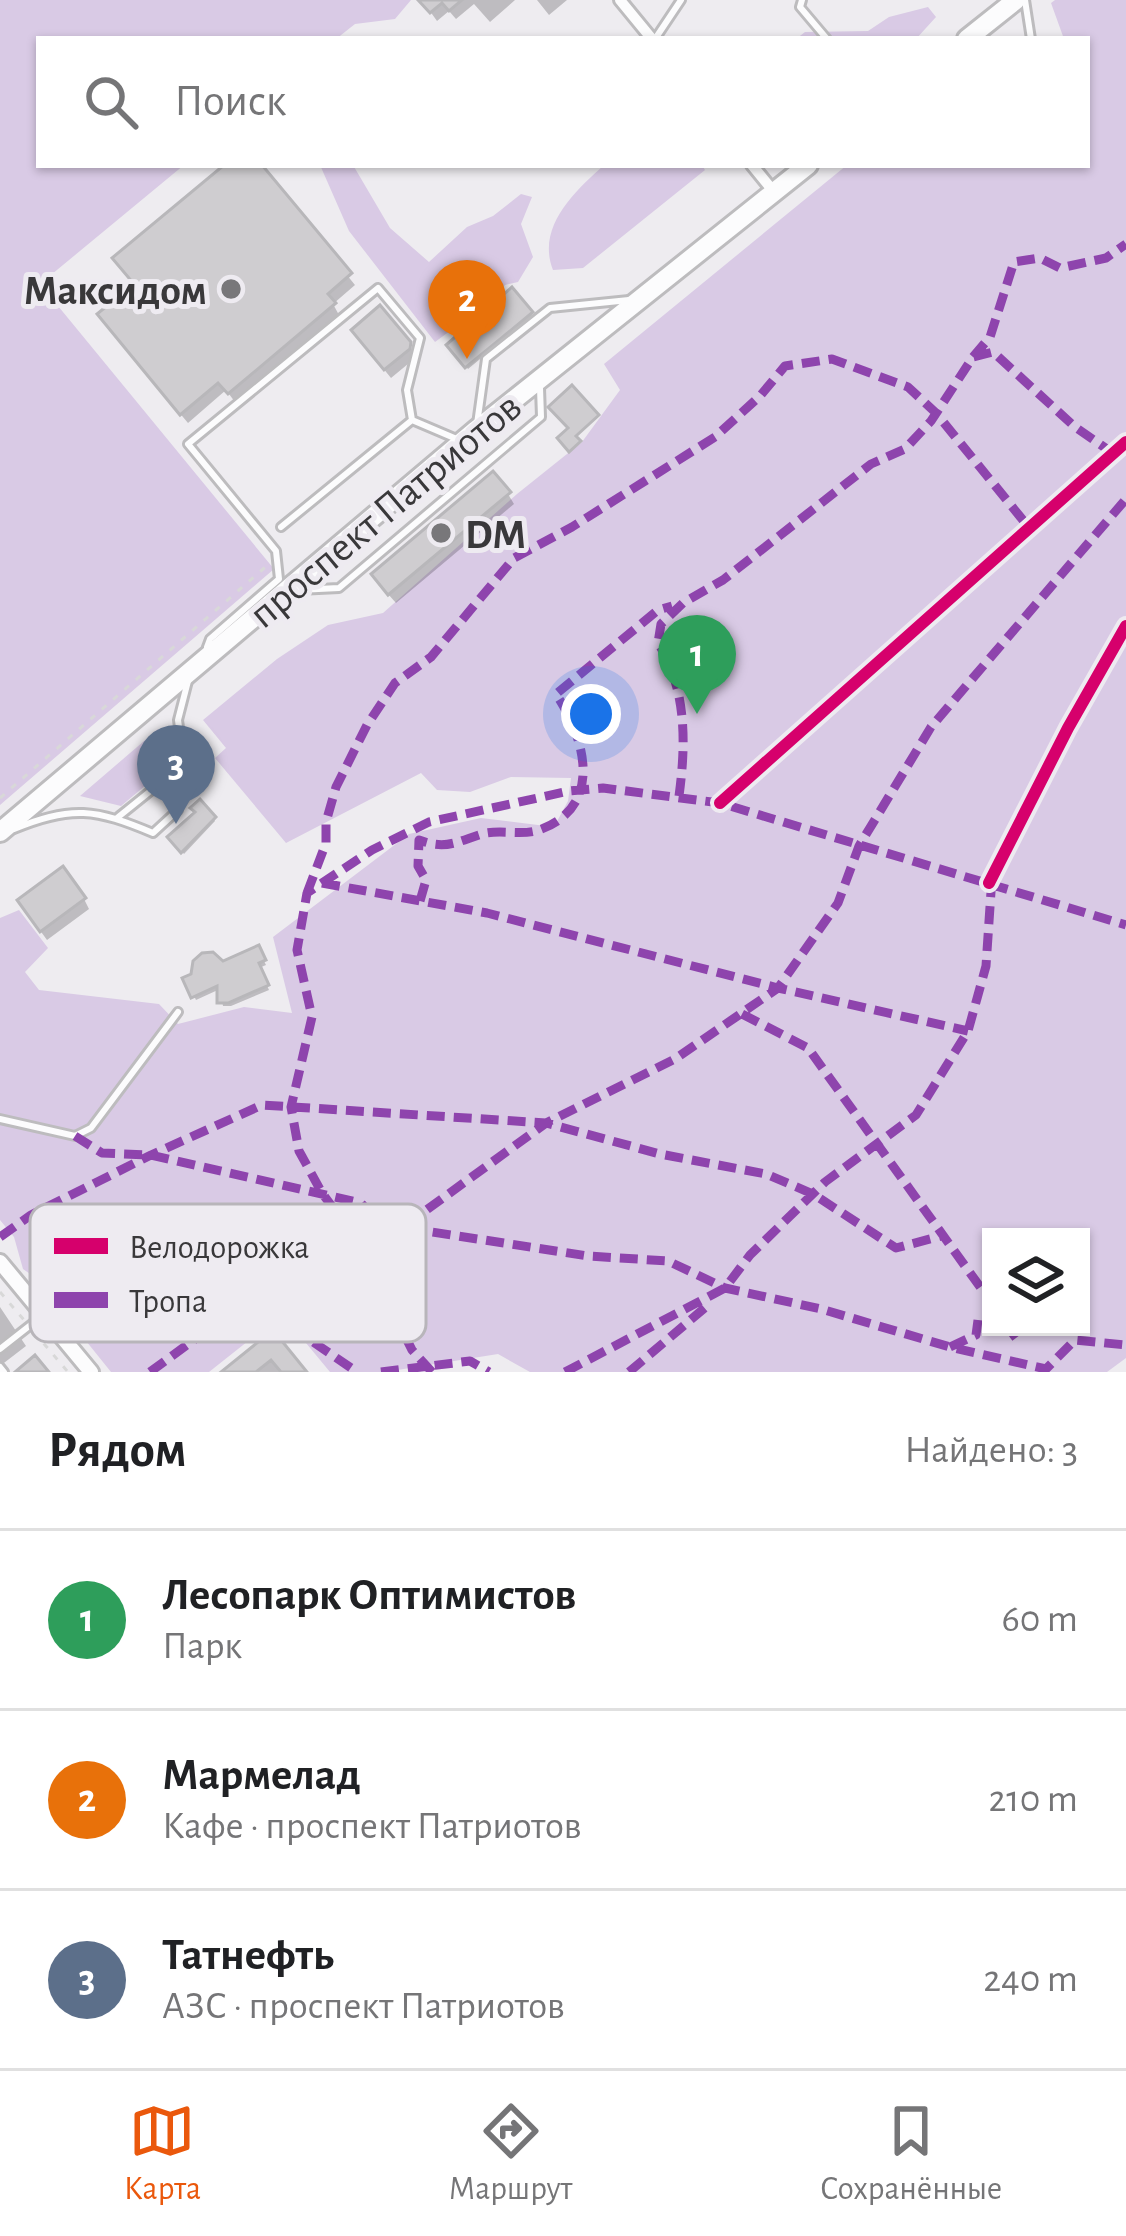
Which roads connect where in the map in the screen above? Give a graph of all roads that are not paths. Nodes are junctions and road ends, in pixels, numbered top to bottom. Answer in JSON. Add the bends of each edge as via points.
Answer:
{"nodes":[{"id":1,"x":620,"y":0,"type":"edge"},
{"id":2,"x":681,"y":0,"type":"edge"},
{"id":3,"x":802,"y":0,"type":"edge"},
{"id":4,"x":1021,"y":0,"type":"edge"},
{"id":5,"x":650,"y":36,"type":"edge"},
{"id":6,"x":655,"y":36,"type":"edge"},
{"id":7,"x":824,"y":36,"type":"edge"},
{"id":8,"x":971,"y":36,"type":"edge"},
{"id":9,"x":1030,"y":36,"type":"edge"},
{"id":10,"x":754,"y":168,"type":"edge"},
{"id":11,"x":804,"y":168,"type":"edge"},
{"id":12,"x":774,"y":192,"type":"junction"},
{"id":13,"x":639,"y":299,"type":"junction"},
{"id":14,"x":539,"y":379,"type":"junction"},
{"id":15,"x":412,"y":419,"type":"junction"},
{"id":16,"x":470,"y":436,"type":"junction"},
{"id":17,"x":281,"y":527,"type":"dead end"},
{"id":18,"x":285,"y":591,"type":"junction"},
{"id":19,"x":196,"y":667,"type":"junction"},
{"id":20,"x":184,"y":764,"type":"junction"},
{"id":21,"x":117,"y":818,"type":"junction"},
{"id":22,"x":0,"y":834,"type":"edge"},
{"id":23,"x":178,"y":1012,"type":"dead end"},
{"id":24,"x":0,"y":1119,"type":"edge"},
{"id":25,"x":2,"y":1262,"type":"edge"},
{"id":26,"x":30,"y":1297,"type":"edge"},
{"id":27,"x":30,"y":1325,"type":"edge"},
{"id":28,"x":67,"y":1342,"type":"edge"},
{"id":29,"x":0,"y":1349,"type":"edge"},
{"id":30,"x":91,"y":1372,"type":"edge"}],
"edges":[{"from":1,"to":5,"type":"street"},
{"from":2,"to":6,"type":"lane"},
{"from":3,"to":7,"type":"lane"},
{"from":4,"to":8,"type":"highway"},
{"from":4,"to":9,"type":"lane"},
{"from":10,"to":12,"type":"street"},
{"from":11,"to":12,"type":"highway","name":"проспект Патриотов"},
{"from":12,"to":13,"type":"highway","name":"проспект Патриотов"},
{"from":13,"to":14,"type":"highway","name":"проспект Патриотов"},
{"from":13,"to":16,"type":"lane","via":[[550,308],[502,346],[486,359]]},
{"from":14,"to":16,"type":"highway","name":"проспект Патриотов"},
{"from":14,"to":18,"type":"lane","via":[[541,417],[339,588]]},
{"from":15,"to":16,"type":"lane"},
{"from":15,"to":17,"type":"lane"},
{"from":15,"to":19,"type":"lane","via":[[407,390],[420,338],[378,288],[188,444],[277,556],[279,579],[210,639]]},
{"from":16,"to":18,"type":"highway","name":"проспект Патриотов"},
{"from":18,"to":19,"type":"highway","name":"проспект Патриотов"},
{"from":19,"to":20,"type":"lane","via":[[178,720]]},
{"from":19,"to":22,"type":"highway","name":"проспект Патриотов"},
{"from":20,"to":21,"type":"lane"},
{"from":20,"to":21,"type":"lane","via":[[178,810],[153,832]]},
{"from":21,"to":22,"type":"lane","via":[[49,814]]},
{"from":23,"to":24,"type":"lane","via":[[91,1128],[75,1136]]},
{"from":25,"to":26,"type":"street"},
{"from":27,"to":29,"type":"lane"},
{"from":28,"to":30,"type":"street"}]}
